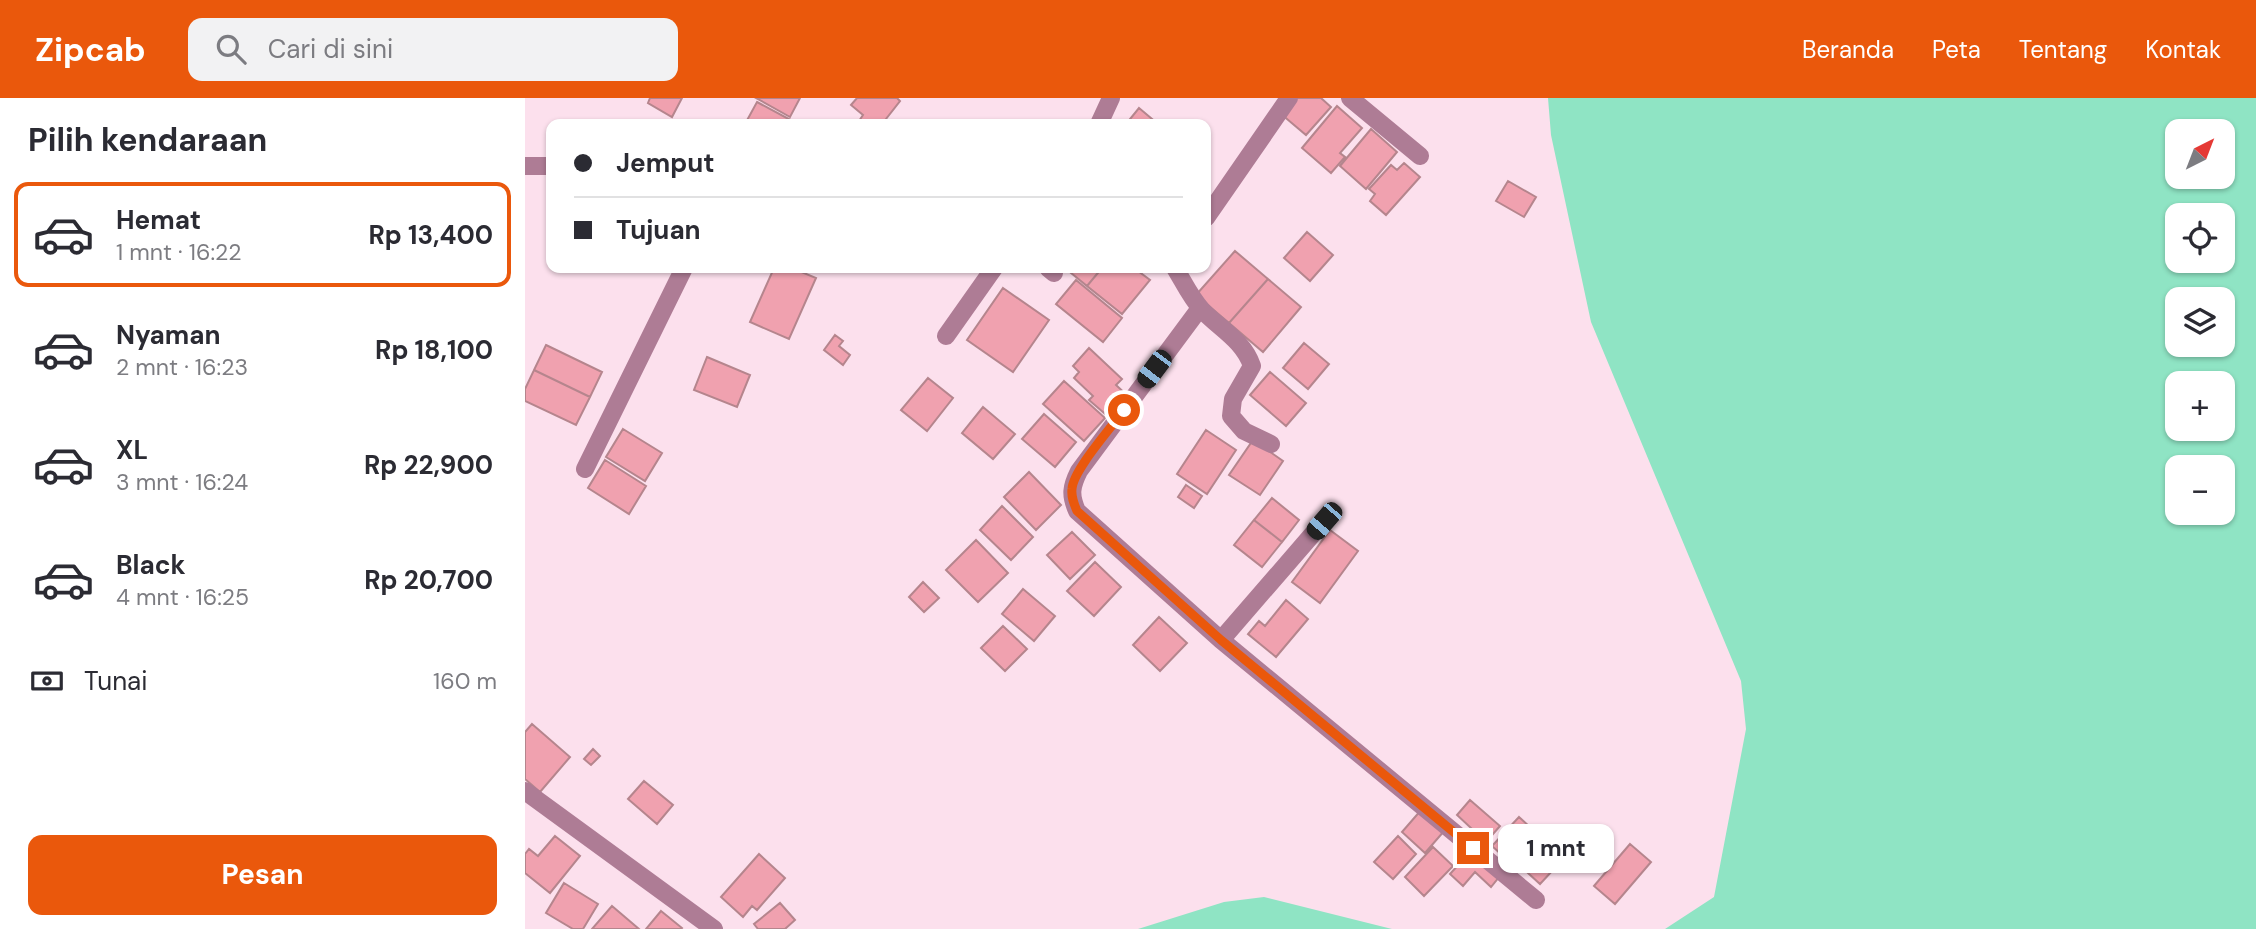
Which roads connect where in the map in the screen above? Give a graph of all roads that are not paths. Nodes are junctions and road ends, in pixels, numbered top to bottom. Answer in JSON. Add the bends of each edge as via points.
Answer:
{"nodes":[{"id":1,"x":1111,"y":98,"type":"edge"},
{"id":2,"x":1289,"y":98,"type":"edge"},
{"id":3,"x":1350,"y":98,"type":"edge"},
{"id":4,"x":1101,"y":119,"type":"edge"},
{"id":5,"x":1420,"y":156,"type":"dead end"},
{"id":6,"x":525,"y":166,"type":"edge"},
{"id":7,"x":546,"y":166,"type":"edge"},
{"id":8,"x":1211,"y":211,"type":"edge"},
{"id":9,"x":682,"y":273,"type":"edge"},
{"id":10,"x":990,"y":273,"type":"edge"},
{"id":11,"x":1178,"y":273,"type":"edge"},
{"id":12,"x":1200,"y":308,"type":"junction"},
{"id":13,"x":946,"y":336,"type":"dead end"},
{"id":14,"x":1271,"y":444,"type":"dead end"},
{"id":15,"x":585,"y":469,"type":"dead end"},
{"id":16,"x":1324,"y":521,"type":"dead end"},
{"id":17,"x":1221,"y":640,"type":"junction"},
{"id":18,"x":525,"y":791,"type":"edge"},
{"id":19,"x":1536,"y":900,"type":"dead end"},
{"id":20,"x":714,"y":929,"type":"edge"}],
"edges":[{"from":1,"to":4,"type":"street"},
{"from":2,"to":8,"type":"street"},
{"from":3,"to":5,"type":"street"},
{"from":6,"to":7,"type":"street"},
{"from":9,"to":15,"type":"street"},
{"from":10,"to":13,"type":"street"},
{"from":11,"to":12,"type":"street"},
{"from":12,"to":14,"type":"street","via":[[1248,352],[1252,366],[1233,399],[1231,416],[1244,431]]},
{"from":12,"to":17,"type":"street","via":[[1079,471],[1072,499],[1077,511]]},
{"from":16,"to":17,"type":"street"},
{"from":17,"to":19,"type":"street"},
{"from":18,"to":20,"type":"street"}]}
